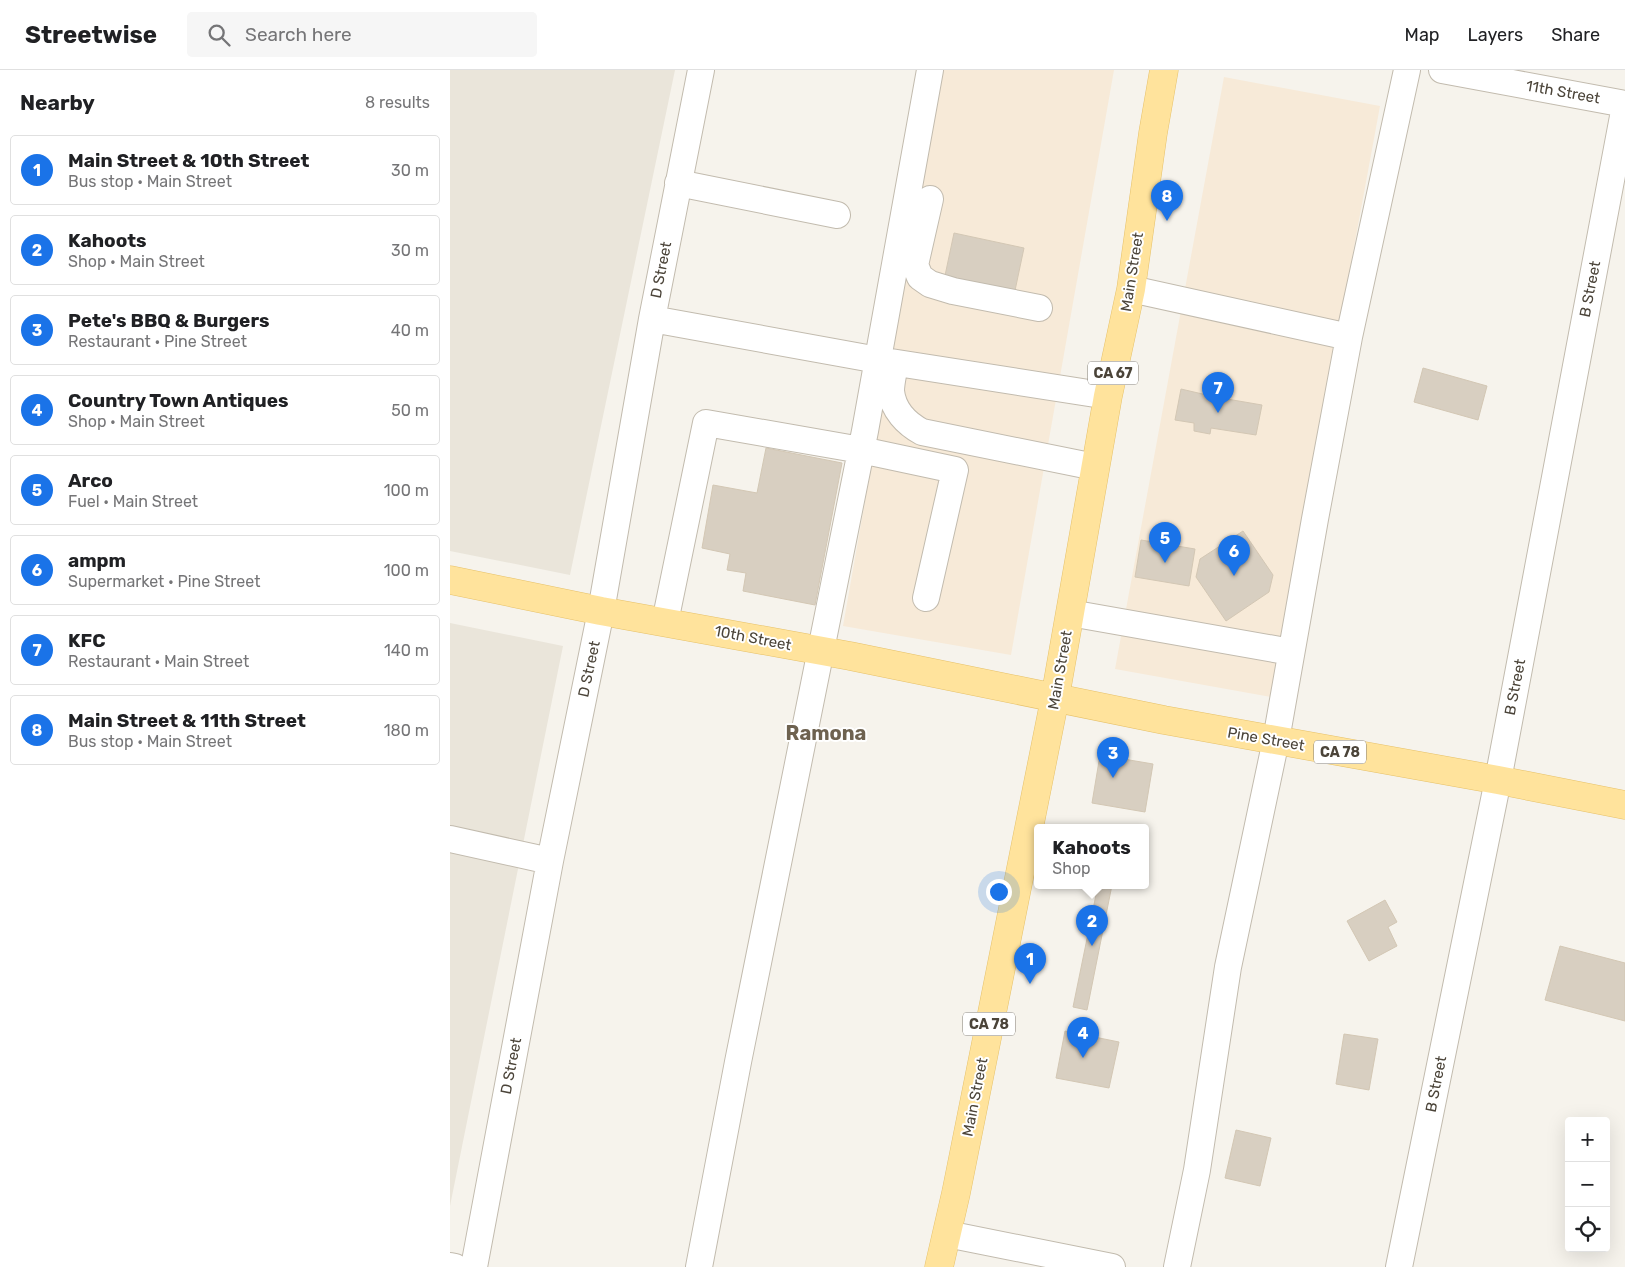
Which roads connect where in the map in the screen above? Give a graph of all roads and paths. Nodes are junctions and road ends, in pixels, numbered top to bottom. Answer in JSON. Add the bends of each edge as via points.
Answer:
{"nodes":[{"id":1,"x":701,"y":70,"type":"edge"},
{"id":2,"x":930,"y":70,"type":"edge"},
{"id":3,"x":1164,"y":70,"type":"edge"},
{"id":4,"x":1407,"y":70,"type":"edge"},
{"id":5,"x":1442,"y":70,"type":"edge"},
{"id":6,"x":1625,"y":105,"type":"edge"},
{"id":7,"x":678,"y":184,"type":"junction"},
{"id":8,"x":930,"y":199,"type":"dead end"},
{"id":9,"x":837,"y":215,"type":"dead end"},
{"id":10,"x":1131,"y":289,"type":"junction"},
{"id":11,"x":1039,"y":308,"type":"dead end"},
{"id":12,"x":652,"y":319,"type":"junction"},
{"id":13,"x":1349,"y":336,"type":"junction"},
{"id":14,"x":886,"y":362,"type":"junction"},
{"id":15,"x":1108,"y":396,"type":"junction"},
{"id":16,"x":861,"y":450,"type":"junction"},
{"id":17,"x":1095,"y":467,"type":"junction"},
{"id":18,"x":450,"y":580,"type":"edge"},
{"id":19,"x":926,"y":598,"type":"dead end"},
{"id":20,"x":601,"y":610,"type":"junction"},
{"id":21,"x":1070,"y":613,"type":"junction"},
{"id":22,"x":665,"y":622,"type":"junction"},
{"id":23,"x":822,"y":651,"type":"junction"},
{"id":24,"x":1291,"y":652,"type":"junction"},
{"id":25,"x":1056,"y":698,"type":"junction"},
{"id":26,"x":1276,"y":740,"type":"junction"},
{"id":27,"x":1498,"y":780,"type":"junction"},
{"id":28,"x":1625,"y":805,"type":"edge"},
{"id":29,"x":450,"y":839,"type":"edge"},
{"id":30,"x":550,"y":861,"type":"junction"},
{"id":31,"x":946,"y":1234,"type":"junction"},
{"id":32,"x":450,"y":1266,"type":"edge"},
{"id":33,"x":455,"y":1267,"type":"edge"},
{"id":34,"x":474,"y":1267,"type":"edge"},
{"id":35,"x":699,"y":1267,"type":"edge"},
{"id":36,"x":939,"y":1267,"type":"edge"},
{"id":37,"x":1112,"y":1267,"type":"edge"},
{"id":38,"x":1177,"y":1267,"type":"edge"},
{"id":39,"x":1399,"y":1267,"type":"edge"}],
"edges":[{"from":1,"to":7,"type":"street","name":"D Street"},
{"from":2,"to":14,"type":"street"},
{"from":3,"to":10,"type":"main road","name":"Main Street","number":"CA 67"},
{"from":4,"to":13,"type":"street"},
{"from":5,"to":6,"type":"street","name":"11th Street"},
{"from":6,"to":27,"type":"street","name":"B Street"},
{"from":7,"to":9,"type":"street"},
{"from":7,"to":12,"type":"street","name":"D Street"},
{"from":8,"to":11,"type":"street","via":[[915,265],[920,277],[952,291]]},
{"from":10,"to":13,"type":"street"},
{"from":10,"to":15,"type":"main road","name":"Main Street","number":"CA 67"},
{"from":12,"to":14,"type":"street"},
{"from":12,"to":20,"type":"street","name":"D Street"},
{"from":13,"to":24,"type":"street"},
{"from":14,"to":15,"type":"street"},
{"from":14,"to":16,"type":"street"},
{"from":14,"to":17,"type":"street","via":[[896,406],[903,418],[922,432]]},
{"from":15,"to":17,"type":"main road","name":"Main Street","number":"CA 67"},
{"from":16,"to":19,"type":"street","via":[[955,470]]},
{"from":16,"to":22,"type":"street","via":[[706,423]]},
{"from":16,"to":23,"type":"street"},
{"from":17,"to":21,"type":"main road","name":"Main Street","number":"CA 67"},
{"from":18,"to":20,"type":"main road","name":"10th Street"},
{"from":20,"to":22,"type":"main road","name":"10th Street"},
{"from":20,"to":30,"type":"street","name":"D Street"},
{"from":21,"to":24,"type":"street"},
{"from":21,"to":25,"type":"main road","name":"Main Street","number":"CA 67"},
{"from":22,"to":23,"type":"main road","name":"10th Street"},
{"from":23,"to":25,"type":"main road","name":"10th Street"},
{"from":23,"to":35,"type":"street"},
{"from":24,"to":26,"type":"street"},
{"from":25,"to":26,"type":"main road","name":"Pine Street","number":"CA 78"},
{"from":25,"to":31,"type":"main road","name":"Main Street","number":"CA 78"},
{"from":26,"to":27,"type":"main road","name":"Pine Street","number":"CA 78"},
{"from":26,"to":38,"type":"street","via":[[1228,967]]},
{"from":27,"to":28,"type":"main road","name":"Pine Street","number":"CA 78"},
{"from":27,"to":39,"type":"street","name":"B Street"},
{"from":29,"to":30,"type":"street"},
{"from":30,"to":34,"type":"street","name":"D Street"},
{"from":31,"to":36,"type":"main road","name":"Main Street","number":"CA 78"},
{"from":31,"to":37,"type":"street"},
{"from":32,"to":33,"type":"street"}]}
